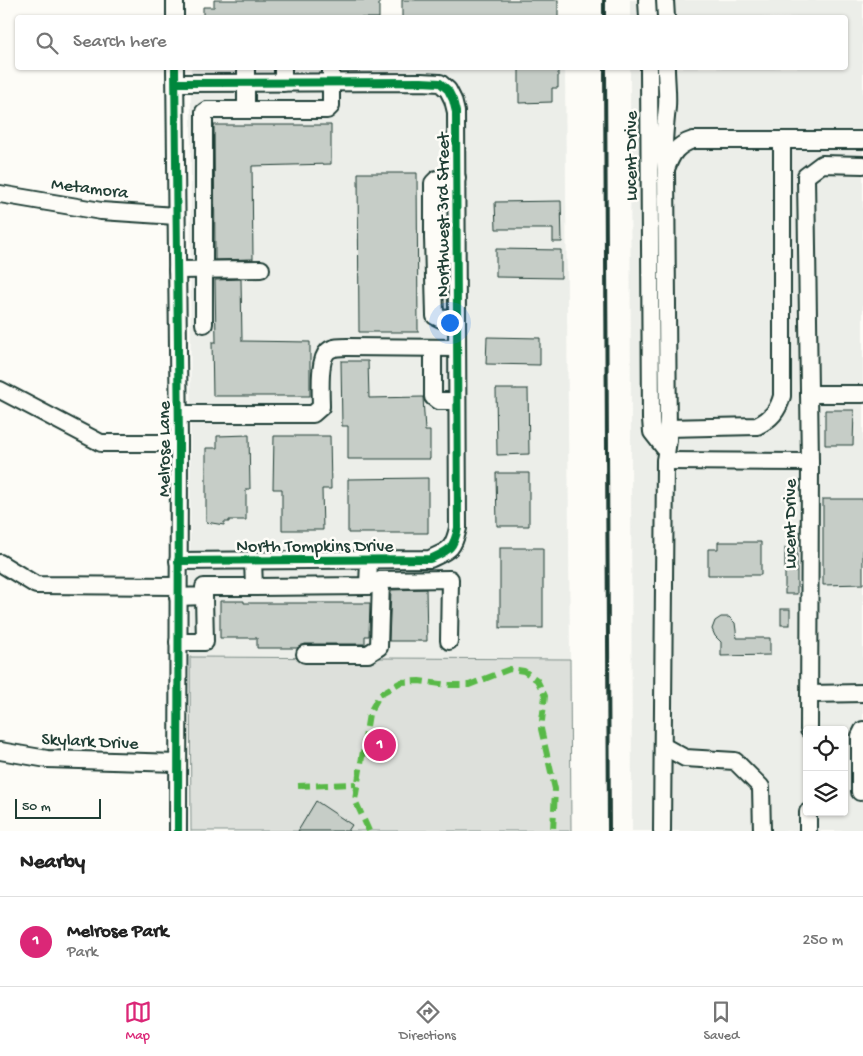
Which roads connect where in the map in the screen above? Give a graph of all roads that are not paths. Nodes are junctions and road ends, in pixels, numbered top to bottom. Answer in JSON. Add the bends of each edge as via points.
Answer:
{"nodes":[{"id":1,"x":175,"y":0,"type":"edge"},
{"id":2,"x":648,"y":0,"type":"edge"},
{"id":3,"x":665,"y":0,"type":"edge"},
{"id":4,"x":175,"y":15,"type":"edge"},
{"id":5,"x":648,"y":15,"type":"edge"},
{"id":6,"x":666,"y":15,"type":"edge"},
{"id":7,"x":650,"y":70,"type":"edge"},
{"id":8,"x":666,"y":70,"type":"edge"},
{"id":9,"x":411,"y":74,"type":"edge"},
{"id":10,"x":176,"y":75,"type":"edge"},
{"id":11,"x":246,"y":75,"type":"edge"},
{"id":12,"x":331,"y":75,"type":"edge"},
{"id":13,"x":364,"y":75,"type":"edge"},
{"id":14,"x":285,"y":78,"type":"edge"},
{"id":15,"x":444,"y":80,"type":"edge"},
{"id":16,"x":667,"y":107,"type":"junction"},
{"id":17,"x":246,"y":110,"type":"junction"},
{"id":18,"x":290,"y":110,"type":"junction"},
{"id":19,"x":693,"y":140,"type":"junction"},
{"id":20,"x":782,"y":140,"type":"junction"},
{"id":21,"x":863,"y":140,"type":"edge"},
{"id":22,"x":863,"y":165,"type":"edge"},
{"id":23,"x":666,"y":169,"type":"junction"},
{"id":24,"x":456,"y":178,"type":"junction"},
{"id":25,"x":0,"y":194,"type":"edge"},
{"id":26,"x":176,"y":216,"type":"junction"},
{"id":27,"x":457,"y":236,"type":"junction"},
{"id":28,"x":433,"y":237,"type":"junction"},
{"id":29,"x":262,"y":269,"type":"dead end"},
{"id":30,"x":177,"y":270,"type":"junction"},
{"id":31,"x":204,"y":270,"type":"junction"},
{"id":32,"x":457,"y":318,"type":"junction"},
{"id":33,"x":204,"y":324,"type":"dead end"},
{"id":34,"x":432,"y":348,"type":"junction"},
{"id":35,"x":457,"y":348,"type":"junction"},
{"id":36,"x":457,"y":380,"type":"junction"},
{"id":37,"x":433,"y":381,"type":"junction"},
{"id":38,"x":0,"y":390,"type":"edge"},
{"id":39,"x":809,"y":394,"type":"junction"},
{"id":40,"x":863,"y":394,"type":"edge"},
{"id":41,"x":457,"y":401,"type":"junction"},
{"id":42,"x":178,"y":414,"type":"junction"},
{"id":43,"x":668,"y":428,"type":"junction"},
{"id":44,"x":178,"y":443,"type":"junction"},
{"id":45,"x":666,"y":455,"type":"junction"},
{"id":46,"x":810,"y":462,"type":"junction"},
{"id":47,"x":450,"y":550,"type":"joint"},
{"id":48,"x":399,"y":559,"type":"junction"},
{"id":49,"x":430,"y":559,"type":"junction"},
{"id":50,"x":253,"y":560,"type":"junction"},
{"id":51,"x":314,"y":560,"type":"junction"},
{"id":52,"x":369,"y":560,"type":"junction"},
{"id":53,"x":178,"y":561,"type":"junction"},
{"id":54,"x":0,"y":563,"type":"edge"},
{"id":55,"x":398,"y":580,"type":"junction"},
{"id":56,"x":429,"y":580,"type":"junction"},
{"id":57,"x":374,"y":583,"type":"junction"},
{"id":58,"x":254,"y":587,"type":"junction"},
{"id":59,"x":313,"y":587,"type":"junction"},
{"id":60,"x":178,"y":592,"type":"junction"},
{"id":61,"x":204,"y":596,"type":"junction"},
{"id":62,"x":449,"y":641,"type":"dead end"},
{"id":63,"x":178,"y":642,"type":"junction"},
{"id":64,"x":305,"y":654,"type":"dead end"},
{"id":65,"x":863,"y":693,"type":"edge"},
{"id":66,"x":809,"y":694,"type":"junction"},
{"id":67,"x":808,"y":726,"type":"edge"},
{"id":68,"x":863,"y":730,"type":"edge"},
{"id":69,"x":663,"y":746,"type":"junction"},
{"id":70,"x":0,"y":751,"type":"edge"},
{"id":71,"x":178,"y":763,"type":"junction"},
{"id":72,"x":856,"y":792,"type":"edge"},
{"id":73,"x":808,"y":816,"type":"edge"},
{"id":74,"x":178,"y":831,"type":"edge"},
{"id":75,"x":662,"y":831,"type":"edge"},
{"id":76,"x":762,"y":831,"type":"edge"},
{"id":77,"x":808,"y":831,"type":"edge"}],
"edges":[{"from":1,"to":4,"type":"street"},
{"from":2,"to":5,"type":"street"},
{"from":3,"to":6,"type":"street"},
{"from":7,"to":45,"type":"street","name":"Lucent Drive","via":[[651,419],[652,432]]},
{"from":8,"to":16,"type":"street"},
{"from":9,"to":13,"type":"street"},
{"from":9,"to":15,"type":"street"},
{"from":10,"to":11,"type":"street"},
{"from":10,"to":26,"type":"street","name":"Melrose Lane"},
{"from":11,"to":14,"type":"street"},
{"from":11,"to":17,"type":"street"},
{"from":12,"to":13,"type":"street"},
{"from":12,"to":14,"type":"street"},
{"from":12,"to":18,"type":"street","via":[[330,106],[327,110]]},
{"from":14,"to":18,"type":"street"},
{"from":15,"to":24,"type":"street","name":"Northwest 3rd Street","via":[[456,112]]},
{"from":16,"to":19,"type":"street","via":[[677,132]]},
{"from":16,"to":23,"type":"street","via":[[664,120]]},
{"from":17,"to":18,"type":"street"},
{"from":17,"to":31,"type":"street","via":[[204,112]]},
{"from":19,"to":20,"type":"street"},
{"from":19,"to":23,"type":"street","via":[[675,150]]},
{"from":20,"to":21,"type":"street"},
{"from":20,"to":43,"type":"street","via":[[782,386],[779,405],[767,421],[756,426]]},
{"from":22,"to":39,"type":"street","via":[[822,164],[806,176]]},
{"from":23,"to":43,"type":"street"},
{"from":24,"to":27,"type":"street","name":"Northwest 3rd Street"},
{"from":24,"to":28,"type":"street","via":[[437,179],[433,183]]},
{"from":25,"to":26,"type":"street","name":"Metamora","via":[[101,211]]},
{"from":26,"to":30,"type":"street","name":"Melrose Lane"},
{"from":27,"to":28,"type":"street"},
{"from":27,"to":32,"type":"street","name":"Northwest 3rd Street"},
{"from":28,"to":32,"type":"street","via":[[435,316]]},
{"from":29,"to":31,"type":"street"},
{"from":30,"to":31,"type":"street"},
{"from":30,"to":42,"type":"street","name":"Melrose Lane"},
{"from":31,"to":33,"type":"street"},
{"from":32,"to":35,"type":"street","name":"Northwest 3rd Street"},
{"from":34,"to":35,"type":"street"},
{"from":34,"to":37,"type":"street"},
{"from":34,"to":42,"type":"street","via":[[333,348],[326,352],[322,361],[320,407],[313,414]]},
{"from":35,"to":36,"type":"street","name":"Northwest 3rd Street"},
{"from":36,"to":37,"type":"street"},
{"from":36,"to":41,"type":"street","name":"Northwest 3rd Street"},
{"from":37,"to":41,"type":"street","via":[[435,400]]},
{"from":38,"to":44,"type":"street","via":[[101,443]]},
{"from":39,"to":40,"type":"street"},
{"from":39,"to":46,"type":"street"},
{"from":41,"to":47,"type":"street","name":"Northwest 3rd Street","via":[[458,528]]},
{"from":42,"to":44,"type":"street","name":"Melrose Lane"},
{"from":43,"to":45,"type":"street"},
{"from":44,"to":53,"type":"street","name":"Melrose Lane"},
{"from":45,"to":46,"type":"street","name":"Lucent Drive"},
{"from":45,"to":69,"type":"street"},
{"from":46,"to":66,"type":"street","name":"Lucent Drive"},
{"from":47,"to":49,"type":"street","name":"North Tompkins Drive"},
{"from":48,"to":49,"type":"street","name":"North Tompkins Drive"},
{"from":48,"to":52,"type":"street","name":"North Tompkins Drive"},
{"from":48,"to":55,"type":"street"},
{"from":49,"to":56,"type":"street"},
{"from":50,"to":51,"type":"street","name":"North Tompkins Drive"},
{"from":50,"to":53,"type":"street","name":"North Tompkins Drive"},
{"from":50,"to":58,"type":"street"},
{"from":51,"to":52,"type":"street","name":"North Tompkins Drive"},
{"from":51,"to":59,"type":"street"},
{"from":52,"to":57,"type":"street"},
{"from":53,"to":60,"type":"street","name":"Melrose Lane"},
{"from":54,"to":60,"type":"street","via":[[36,585]]},
{"from":55,"to":56,"type":"street"},
{"from":55,"to":57,"type":"street"},
{"from":56,"to":62,"type":"street","via":[[450,579]]},
{"from":57,"to":59,"type":"street"},
{"from":57,"to":64,"type":"street","via":[[379,647],[368,654]]},
{"from":58,"to":59,"type":"street"},
{"from":58,"to":61,"type":"street","via":[[204,587]]},
{"from":60,"to":61,"type":"street"},
{"from":60,"to":63,"type":"street","name":"Melrose Lane"},
{"from":61,"to":63,"type":"street","via":[[205,642]]},
{"from":63,"to":71,"type":"street","name":"Melrose Lane"},
{"from":65,"to":66,"type":"street"},
{"from":66,"to":67,"type":"street","name":"Lucent Drive"},
{"from":68,"to":72,"type":"street"},
{"from":69,"to":75,"type":"street"},
{"from":69,"to":76,"type":"street","via":[[685,758],[735,761],[761,787]]},
{"from":70,"to":71,"type":"street","name":"Skylark Drive","via":[[47,760]]},
{"from":71,"to":74,"type":"street","name":"Melrose Lane"},
{"from":73,"to":77,"type":"street"}]}
